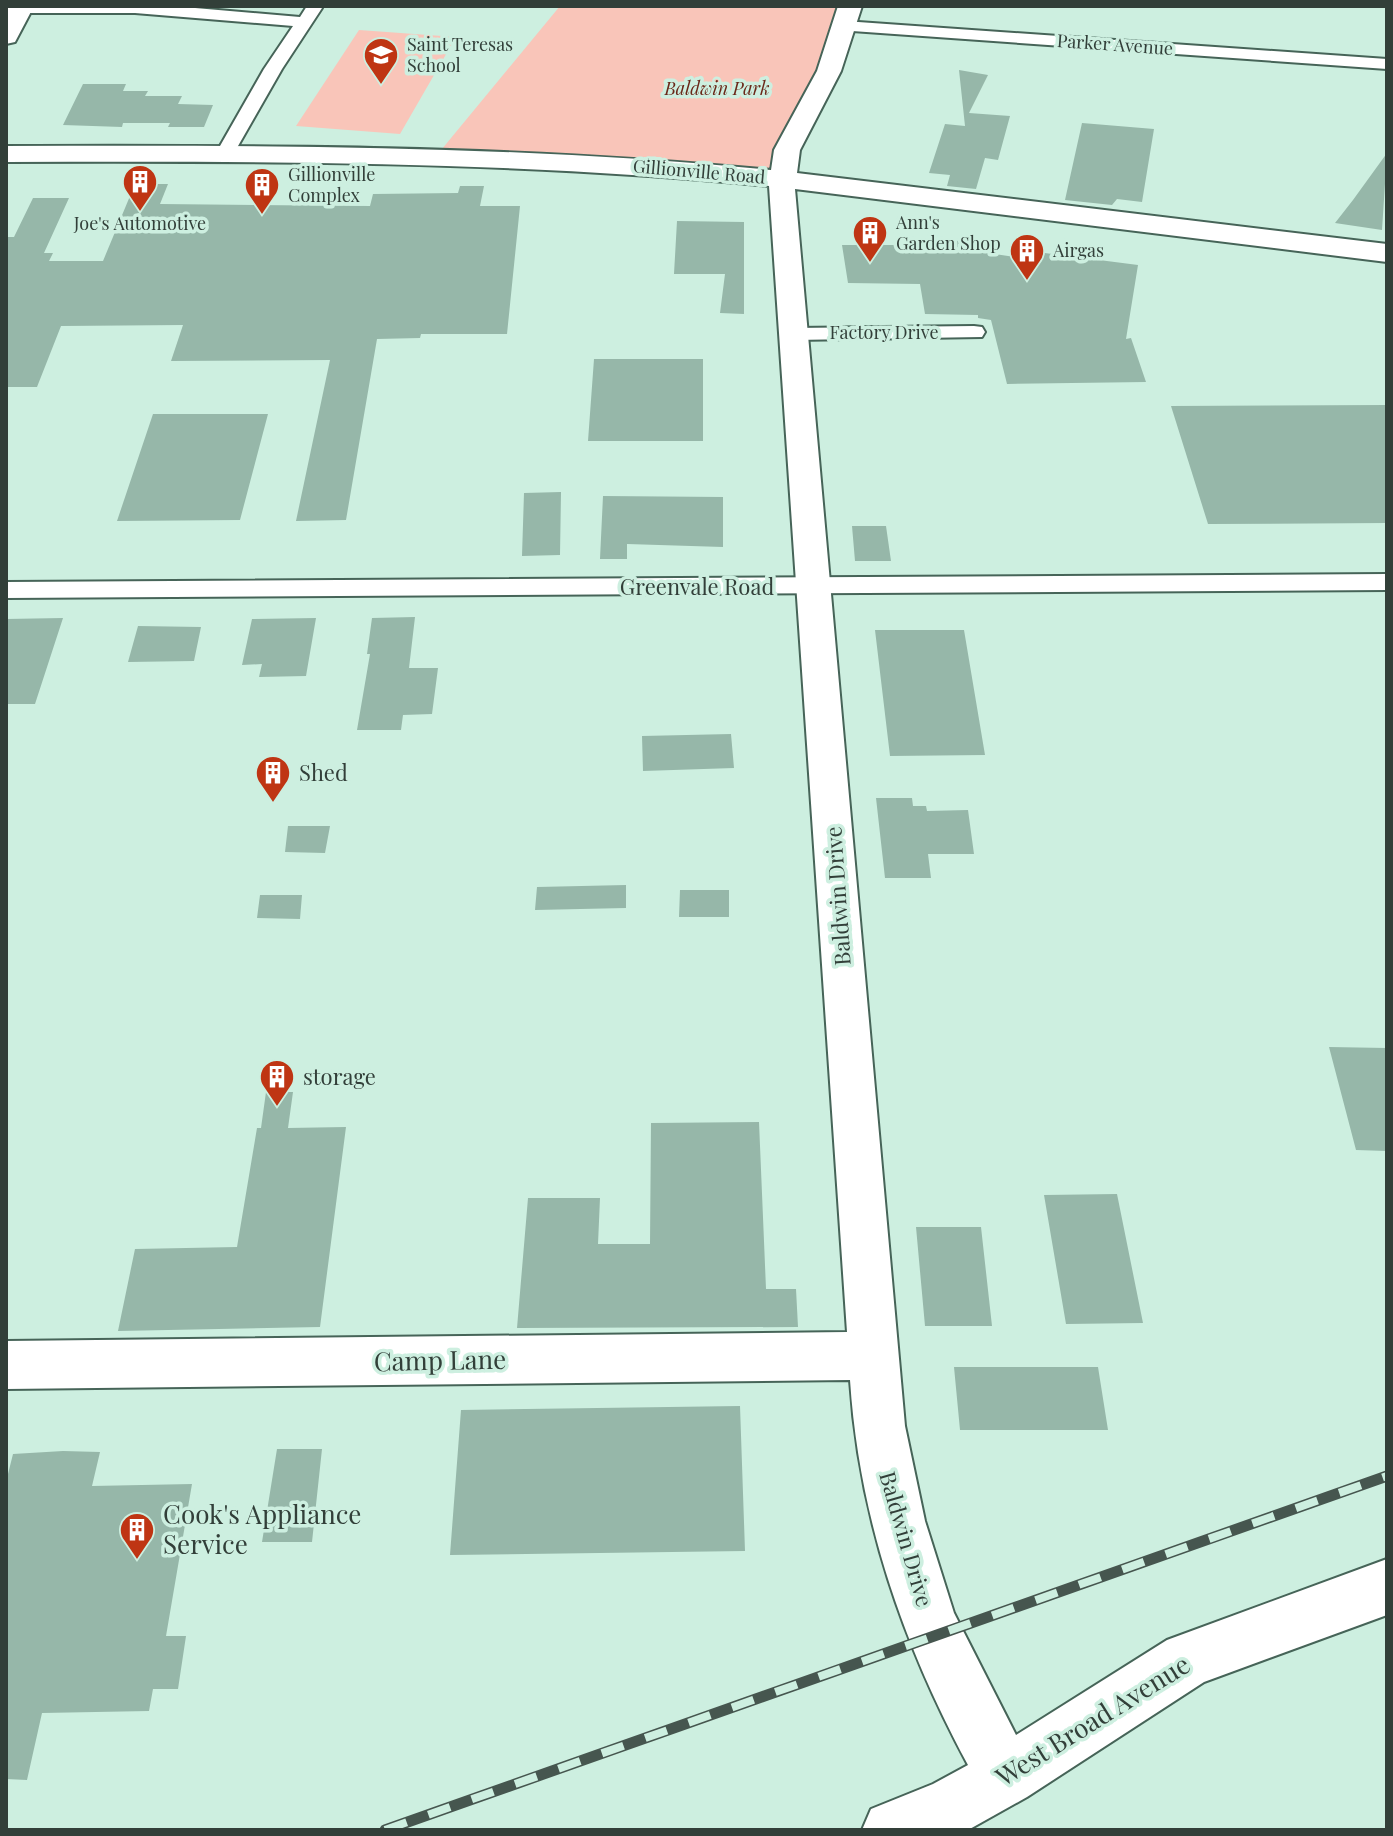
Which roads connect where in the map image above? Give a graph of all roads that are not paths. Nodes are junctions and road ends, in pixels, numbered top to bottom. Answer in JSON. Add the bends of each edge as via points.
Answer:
{"nodes":[{"id":1,"x":315,"y":6,"type":"edge"},
{"id":2,"x":16,"y":7,"type":"edge"},
{"id":3,"x":847,"y":16,"type":"edge"},
{"id":4,"x":304,"y":22,"type":"junction"},
{"id":5,"x":6,"y":37,"type":"edge"},
{"id":6,"x":1387,"y":64,"type":"edge"},
{"id":7,"x":225,"y":153,"type":"junction"},
{"id":8,"x":6,"y":154,"type":"edge"},
{"id":9,"x":781,"y":180,"type":"junction"},
{"id":10,"x":1387,"y":253,"type":"edge"},
{"id":11,"x":974,"y":332,"type":"dead end"},
{"id":12,"x":794,"y":334,"type":"junction"},
{"id":13,"x":1387,"y":582,"type":"edge"},
{"id":14,"x":814,"y":586,"type":"junction"},
{"id":15,"x":6,"y":590,"type":"edge"},
{"id":16,"x":873,"y":1357,"type":"junction"},
{"id":17,"x":6,"y":1365,"type":"edge"},
{"id":18,"x":1387,"y":1587,"type":"edge"},
{"id":19,"x":1006,"y":1776,"type":"junction"},
{"id":20,"x":892,"y":1830,"type":"edge"}],
"edges":[{"from":1,"to":4,"type":"street"},
{"from":2,"to":4,"type":"street","via":[[135,8]]},
{"from":2,"to":5,"type":"street"},
{"from":3,"to":6,"type":"street","name":"Parker Avenue"},
{"from":3,"to":9,"type":"street","name":"Baldwin Drive","via":[[829,71],[787,150]]},
{"from":4,"to":7,"type":"street"},
{"from":7,"to":8,"type":"street","name":"Gillionville Road"},
{"from":7,"to":9,"type":"street","name":"Gillionville Road","via":[[513,159]]},
{"from":9,"to":10,"type":"street","name":"Gillionville Road"},
{"from":9,"to":12,"type":"street","name":"Baldwin Drive"},
{"from":11,"to":12,"type":"street","name":"Factory Drive"},
{"from":12,"to":14,"type":"street","name":"Baldwin Drive"},
{"from":13,"to":14,"type":"street","name":"Greenvale Road"},
{"from":14,"to":15,"type":"street","name":"Greenvale Road"},
{"from":14,"to":16,"type":"street","name":"Baldwin Drive"},
{"from":16,"to":17,"type":"street","name":"Camp Lane"},
{"from":16,"to":19,"type":"street","name":"Baldwin Drive","via":[[889,1494],[905,1554],[950,1671]]},
{"from":18,"to":19,"type":"street","name":"West Broad Avenue","via":[[1187,1660]]},
{"from":19,"to":20,"type":"street","name":"West Broad Avenue","via":[[951,1807]]}]}
